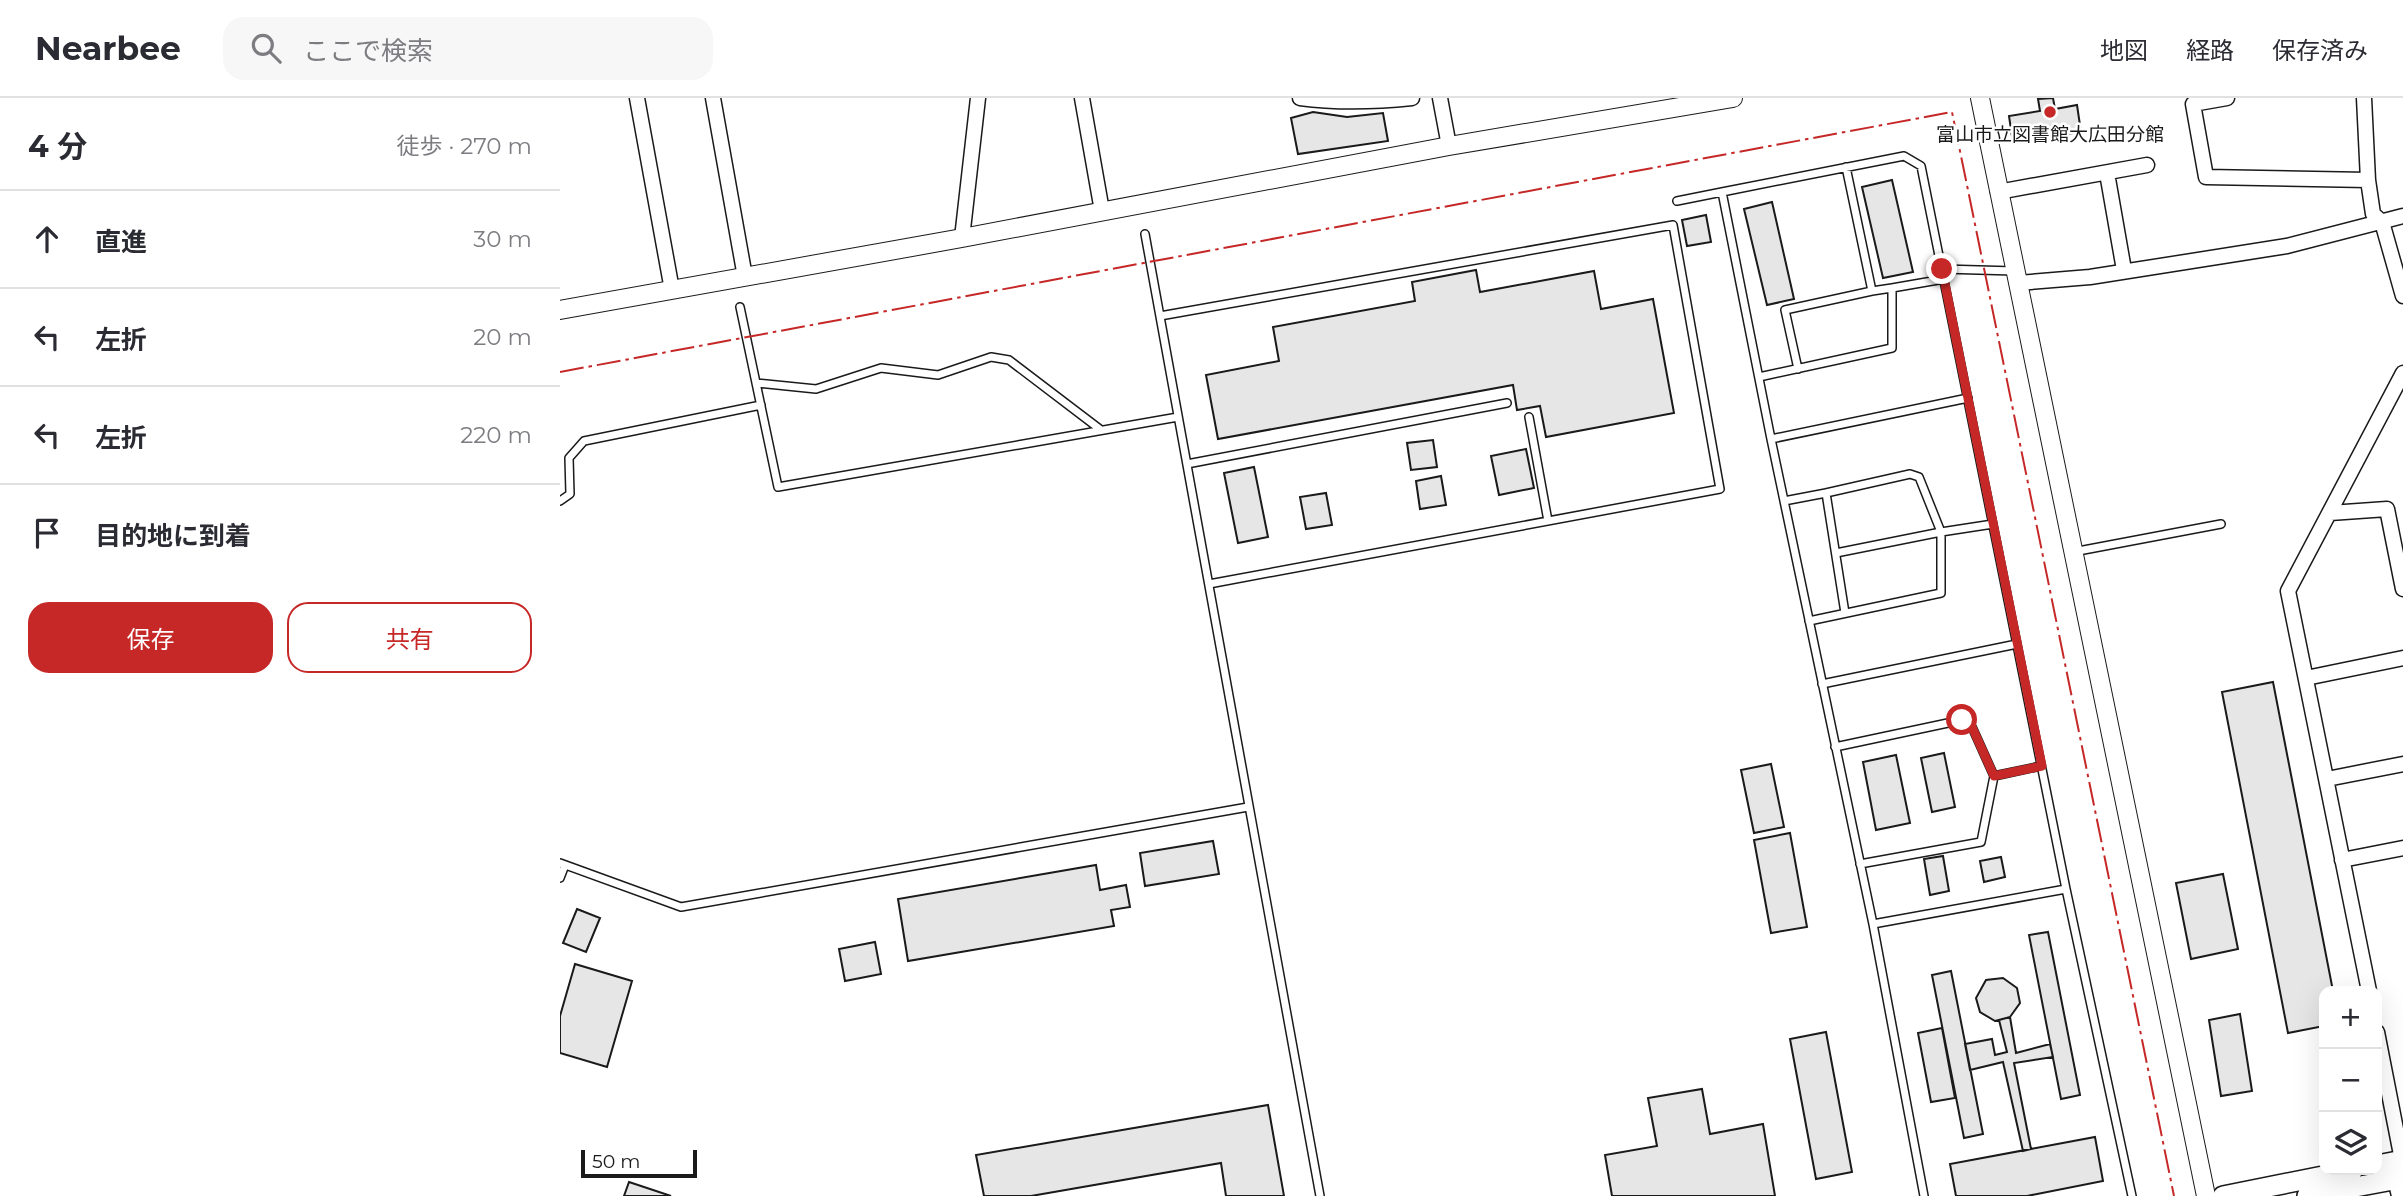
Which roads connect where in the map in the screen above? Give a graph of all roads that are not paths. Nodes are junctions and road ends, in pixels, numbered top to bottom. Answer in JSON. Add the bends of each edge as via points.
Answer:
{"nodes":[{"id":1,"x":637,"y":98,"type":"edge"},
{"id":2,"x":713,"y":98,"type":"edge"},
{"id":3,"x":978,"y":98,"type":"edge"},
{"id":4,"x":1082,"y":98,"type":"edge"},
{"id":5,"x":1300,"y":98,"type":"edge"},
{"id":6,"x":1412,"y":98,"type":"edge"},
{"id":7,"x":1440,"y":98,"type":"edge"},
{"id":8,"x":1733,"y":98,"type":"edge"},
{"id":9,"x":1980,"y":98,"type":"edge"},
{"id":10,"x":2227,"y":98,"type":"edge"},
{"id":11,"x":2364,"y":98,"type":"edge"},
{"id":12,"x":1337,"y":100,"type":"edge"},
{"id":13,"x":1449,"y":146,"type":"junction"},
{"id":14,"x":2147,"y":165,"type":"dead end"},
{"id":15,"x":1846,"y":167,"type":"junction"},
{"id":16,"x":2107,"y":173,"type":"junction"},
{"id":17,"x":2368,"y":180,"type":"junction"},
{"id":18,"x":1722,"y":192,"type":"junction"},
{"id":19,"x":1998,"y":192,"type":"junction"},
{"id":20,"x":1677,"y":201,"type":"dead end"},
{"id":21,"x":1102,"y":211,"type":"junction"},
{"id":22,"x":2403,"y":216,"type":"edge"},
{"id":23,"x":2382,"y":222,"type":"junction"},
{"id":24,"x":1145,"y":234,"type":"dead end"},
{"id":25,"x":962,"y":238,"type":"junction"},
{"id":26,"x":1942,"y":269,"type":"junction"},
{"id":27,"x":2124,"y":270,"type":"junction"},
{"id":28,"x":745,"y":277,"type":"junction"},
{"id":29,"x":2016,"y":277,"type":"junction"},
{"id":30,"x":1944,"y":279,"type":"junction"},
{"id":31,"x":1892,"y":288,"type":"junction"},
{"id":32,"x":672,"y":290,"type":"junction"},
{"id":33,"x":1872,"y":291,"type":"junction"},
{"id":34,"x":2403,"y":296,"type":"edge"},
{"id":35,"x":740,"y":307,"type":"dead end"},
{"id":36,"x":560,"y":310,"type":"edge"},
{"id":37,"x":1160,"y":316,"type":"junction"},
{"id":38,"x":1798,"y":369,"type":"junction"},
{"id":39,"x":2403,"y":373,"type":"edge"},
{"id":40,"x":1759,"y":377,"type":"junction"},
{"id":41,"x":756,"y":383,"type":"junction"},
{"id":42,"x":1968,"y":398,"type":"junction"},
{"id":43,"x":1507,"y":403,"type":"dead end"},
{"id":44,"x":761,"y":405,"type":"junction"},
{"id":45,"x":1178,"y":417,"type":"junction"},
{"id":46,"x":1529,"y":417,"type":"dead end"},
{"id":47,"x":1101,"y":430,"type":"junction"},
{"id":48,"x":1771,"y":439,"type":"junction"},
{"id":49,"x":1187,"y":464,"type":"junction"},
{"id":50,"x":1826,"y":493,"type":"junction"},
{"id":51,"x":560,"y":501,"type":"edge"},
{"id":52,"x":1784,"y":501,"type":"junction"},
{"id":53,"x":2330,"y":513,"type":"junction"},
{"id":54,"x":1548,"y":521,"type":"junction"},
{"id":55,"x":1993,"y":524,"type":"junction"},
{"id":56,"x":2221,"y":524,"type":"dead end"},
{"id":57,"x":1941,"y":532,"type":"junction"},
{"id":58,"x":2072,"y":552,"type":"junction"},
{"id":59,"x":1836,"y":553,"type":"junction"},
{"id":60,"x":1209,"y":584,"type":"junction"},
{"id":61,"x":2403,"y":589,"type":"edge"},
{"id":62,"x":1845,"y":613,"type":"junction"},
{"id":63,"x":1809,"y":621,"type":"junction"},
{"id":64,"x":2017,"y":644,"type":"junction"},
{"id":65,"x":2403,"y":658,"type":"edge"},
{"id":66,"x":2306,"y":678,"type":"junction"},
{"id":67,"x":1822,"y":684,"type":"junction"},
{"id":68,"x":1835,"y":747,"type":"junction"},
{"id":69,"x":2403,"y":764,"type":"edge"},
{"id":70,"x":2042,"y":766,"type":"junction"},
{"id":71,"x":1994,"y":776,"type":"junction"},
{"id":72,"x":2327,"y":779,"type":"junction"},
{"id":73,"x":1248,"y":807,"type":"junction"},
{"id":74,"x":2403,"y":848,"type":"edge"},
{"id":75,"x":2342,"y":860,"type":"junction"},
{"id":76,"x":562,"y":864,"type":"edge"},
{"id":77,"x":1860,"y":864,"type":"junction"},
{"id":78,"x":560,"y":878,"type":"edge"},
{"id":79,"x":2066,"y":889,"type":"junction"},
{"id":80,"x":1873,"y":924,"type":"junction"},
{"id":81,"x":2368,"y":986,"type":"edge"},
{"id":82,"x":2380,"y":1049,"type":"edge"},
{"id":83,"x":2403,"y":1160,"type":"edge"},
{"id":84,"x":2382,"y":1164,"type":"edge"},
{"id":85,"x":2328,"y":1175,"type":"edge"},
{"id":86,"x":2399,"y":1184,"type":"edge"},
{"id":87,"x":1320,"y":1196,"type":"edge"},
{"id":88,"x":1924,"y":1196,"type":"edge"},
{"id":89,"x":2132,"y":1196,"type":"edge"},
{"id":90,"x":2206,"y":1196,"type":"edge"},
{"id":91,"x":2223,"y":1196,"type":"edge"},
{"id":92,"x":2307,"y":1196,"type":"edge"}],
"edges":[{"from":1,"to":32,"type":"street"},
{"from":2,"to":28,"type":"street"},
{"from":3,"to":25,"type":"street"},
{"from":4,"to":21,"type":"street"},
{"from":5,"to":12,"type":"street"},
{"from":6,"to":12,"type":"street"},
{"from":7,"to":13,"type":"street"},
{"from":8,"to":13,"type":"street"},
{"from":9,"to":19,"type":"street"},
{"from":10,"to":17,"type":"street","via":[[2193,104],[2206,177]]},
{"from":11,"to":17,"type":"street"},
{"from":13,"to":21,"type":"street"},
{"from":14,"to":16,"type":"street"},
{"from":15,"to":18,"type":"lane"},
{"from":15,"to":26,"type":"lane","via":[[1904,156],[1921,166]]},
{"from":15,"to":33,"type":"lane"},
{"from":16,"to":19,"type":"street"},
{"from":16,"to":27,"type":"street"},
{"from":17,"to":23,"type":"street","via":[[2373,214]]},
{"from":18,"to":20,"type":"lane"},
{"from":18,"to":40,"type":"lane"},
{"from":19,"to":29,"type":"street"},
{"from":21,"to":25,"type":"street"},
{"from":22,"to":23,"type":"street"},
{"from":23,"to":27,"type":"street","via":[[2287,246]]},
{"from":23,"to":34,"type":"street"},
{"from":24,"to":37,"type":"lane"},
{"from":25,"to":28,"type":"street"},
{"from":26,"to":29,"type":"lane"},
{"from":26,"to":30,"type":"lane"},
{"from":27,"to":29,"type":"street","via":[[2090,277]]},
{"from":28,"to":32,"type":"street"},
{"from":29,"to":58,"type":"street"},
{"from":30,"to":31,"type":"lane"},
{"from":30,"to":42,"type":"lane"},
{"from":31,"to":33,"type":"lane"},
{"from":31,"to":38,"type":"lane","via":[[1892,348]]},
{"from":32,"to":36,"type":"street"},
{"from":33,"to":38,"type":"lane","via":[[1786,310]]},
{"from":35,"to":41,"type":"lane"},
{"from":37,"to":45,"type":"lane"},
{"from":37,"to":54,"type":"lane","via":[[1673,225],[1720,489]]},
{"from":38,"to":40,"type":"lane"},
{"from":39,"to":53,"type":"street"},
{"from":40,"to":48,"type":"lane"},
{"from":41,"to":44,"type":"lane"},
{"from":41,"to":47,"type":"lane","via":[[816,389],[881,368],[938,375],[990,356],[1009,360]]},
{"from":42,"to":48,"type":"lane"},
{"from":42,"to":55,"type":"lane"},
{"from":43,"to":49,"type":"lane"},
{"from":44,"to":47,"type":"lane","via":[[778,486]]},
{"from":44,"to":51,"type":"lane","via":[[584,441],[569,458],[570,494]]},
{"from":45,"to":47,"type":"lane"},
{"from":45,"to":49,"type":"lane"},
{"from":46,"to":54,"type":"lane"},
{"from":48,"to":52,"type":"lane"},
{"from":49,"to":60,"type":"lane"},
{"from":50,"to":52,"type":"lane"},
{"from":50,"to":57,"type":"lane","via":[[1910,474],[1919,477]]},
{"from":50,"to":59,"type":"lane"},
{"from":52,"to":63,"type":"lane"},
{"from":53,"to":61,"type":"street","via":[[2387,509]]},
{"from":53,"to":66,"type":"street","via":[[2288,591]]},
{"from":54,"to":60,"type":"lane"},
{"from":55,"to":57,"type":"lane"},
{"from":55,"to":64,"type":"lane"},
{"from":56,"to":58,"type":"lane"},
{"from":57,"to":59,"type":"lane"},
{"from":57,"to":62,"type":"lane","via":[[1941,593]]},
{"from":58,"to":90,"type":"street"},
{"from":59,"to":62,"type":"lane"},
{"from":60,"to":73,"type":"lane"},
{"from":62,"to":63,"type":"lane"},
{"from":63,"to":67,"type":"lane"},
{"from":64,"to":67,"type":"lane"},
{"from":64,"to":70,"type":"lane"},
{"from":65,"to":66,"type":"street"},
{"from":66,"to":72,"type":"street"},
{"from":67,"to":68,"type":"lane"},
{"from":68,"to":71,"type":"lane","via":[[1962,720],[1972,727]]},
{"from":68,"to":77,"type":"lane"},
{"from":69,"to":72,"type":"street"},
{"from":70,"to":71,"type":"lane"},
{"from":70,"to":79,"type":"lane"},
{"from":71,"to":77,"type":"lane","via":[[1981,842]]},
{"from":72,"to":75,"type":"street"},
{"from":73,"to":76,"type":"lane","via":[[681,907]]},
{"from":73,"to":87,"type":"lane"},
{"from":74,"to":75,"type":"street"},
{"from":75,"to":81,"type":"street"},
{"from":76,"to":78,"type":"lane"},
{"from":77,"to":80,"type":"lane"},
{"from":79,"to":80,"type":"lane"},
{"from":79,"to":89,"type":"lane"},
{"from":80,"to":88,"type":"lane"},
{"from":82,"to":83,"type":"street"},
{"from":83,"to":84,"type":"main road"},
{"from":85,"to":91,"type":"main road"},
{"from":86,"to":92,"type":"main road"}]}
